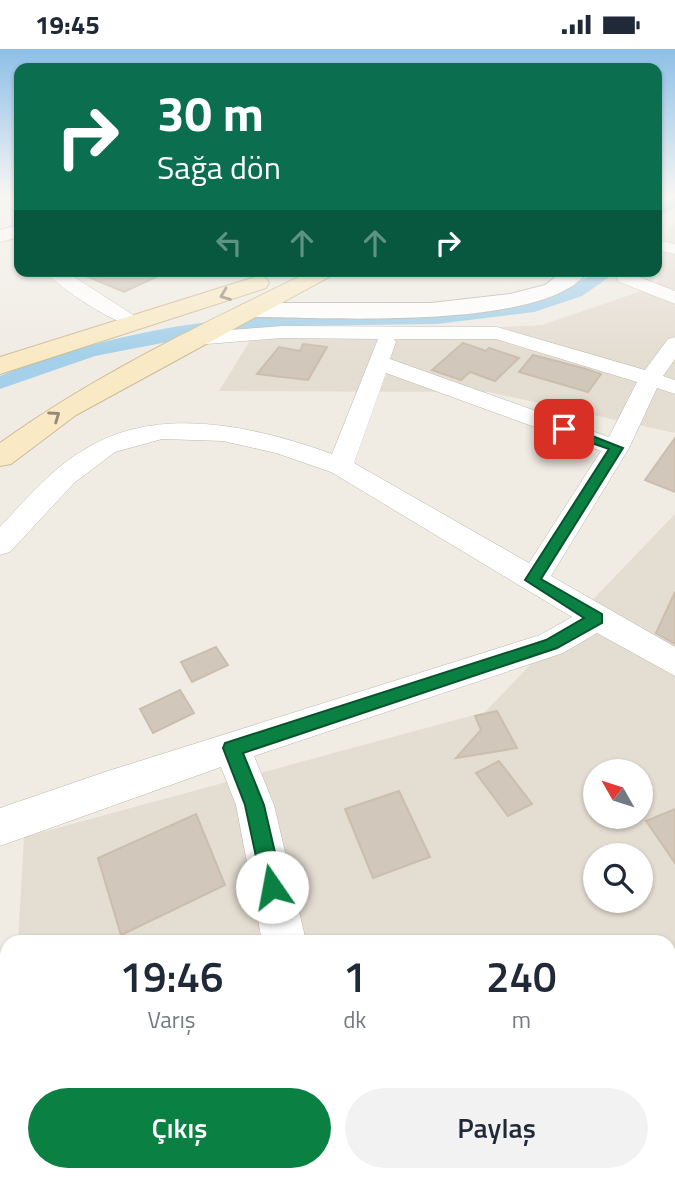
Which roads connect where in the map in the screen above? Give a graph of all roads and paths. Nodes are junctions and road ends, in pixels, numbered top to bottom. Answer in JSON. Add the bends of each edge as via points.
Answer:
{"nodes":[{"id":1,"x":61,"y":277,"type":"edge"},
{"id":2,"x":273,"y":277,"type":"edge"},
{"id":3,"x":317,"y":277,"type":"edge"},
{"id":4,"x":569,"y":277,"type":"edge"},
{"id":5,"x":627,"y":277,"type":"edge"},
{"id":6,"x":675,"y":298,"type":"edge"},
{"id":7,"x":250,"y":310,"type":"junction"},
{"id":8,"x":134,"y":322,"type":"junction"},
{"id":9,"x":389,"y":331,"type":"junction"},
{"id":10,"x":207,"y":332,"type":"junction"},
{"id":11,"x":675,"y":343,"type":"edge"},
{"id":12,"x":380,"y":363,"type":"junction"},
{"id":13,"x":0,"y":366,"type":"edge"},
{"id":14,"x":663,"y":383,"type":"edge"},
{"id":15,"x":617,"y":448,"type":"junction"},
{"id":16,"x":0,"y":457,"type":"edge"},
{"id":17,"x":340,"y":466,"type":"junction"},
{"id":18,"x":0,"y":545,"type":"edge"},
{"id":19,"x":533,"y":580,"type":"junction"},
{"id":20,"x":597,"y":618,"type":"junction"},
{"id":21,"x":675,"y":663,"type":"edge"},
{"id":22,"x":232,"y":748,"type":"junction"},
{"id":23,"x":0,"y":827,"type":"edge"},
{"id":24,"x":283,"y":935,"type":"edge"}],
"edges":[{"from":1,"to":8,"type":"street"},
{"from":2,"to":8,"type":"main road","one_way":true,"via":[[214,300]]},
{"from":3,"to":7,"type":"main road"},
{"from":4,"to":7,"type":"street","via":[[553,290],[431,310]]},
{"from":5,"to":6,"type":"street"},
{"from":7,"to":10,"type":"main road"},
{"from":8,"to":13,"type":"main road"},
{"from":9,"to":10,"type":"street"},
{"from":9,"to":12,"type":"street"},
{"from":9,"to":14,"type":"street","via":[[498,333]]},
{"from":16,"to":10,"type":"main road","one_way":true,"via":[[66,409]]},
{"from":11,"to":14,"type":"street"},
{"from":12,"to":15,"type":"street"},
{"from":12,"to":17,"type":"street"},
{"from":14,"to":15,"type":"street"},
{"from":15,"to":19,"type":"street"},
{"from":17,"to":18,"type":"street","via":[[256,440],[188,432],[136,434],[103,448],[49,493]]},
{"from":17,"to":19,"type":"street"},
{"from":19,"to":20,"type":"street"},
{"from":20,"to":21,"type":"street"},
{"from":20,"to":22,"type":"street","via":[[551,644]]},
{"from":22,"to":23,"type":"street"},
{"from":22,"to":24,"type":"street","via":[[255,805]]}]}
